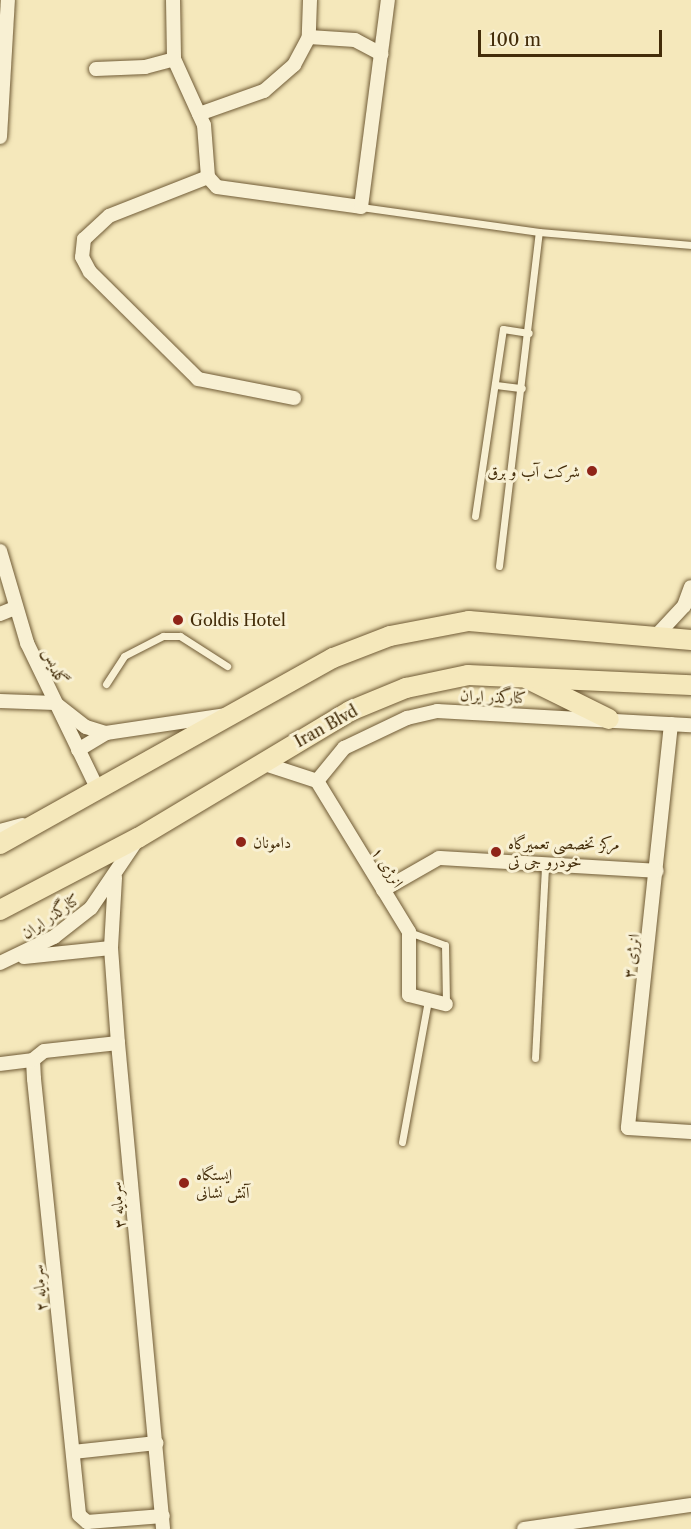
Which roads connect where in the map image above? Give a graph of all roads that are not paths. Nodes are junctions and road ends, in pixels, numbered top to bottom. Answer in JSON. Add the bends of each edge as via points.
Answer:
{"nodes":[{"id":1,"x":8,"y":0,"type":"edge"},
{"id":2,"x":173,"y":0,"type":"edge"},
{"id":3,"x":310,"y":0,"type":"edge"},
{"id":4,"x":388,"y":0,"type":"edge"},
{"id":5,"x":309,"y":37,"type":"junction"},
{"id":6,"x":381,"y":54,"type":"junction"},
{"id":7,"x":174,"y":59,"type":"junction"},
{"id":8,"x":96,"y":69,"type":"dead end"},
{"id":9,"x":199,"y":114,"type":"junction"},
{"id":10,"x":0,"y":137,"type":"edge"},
{"id":11,"x":208,"y":177,"type":"junction"},
{"id":12,"x":361,"y":207,"type":"junction"},
{"id":13,"x":539,"y":232,"type":"junction"},
{"id":14,"x":691,"y":245,"type":"edge"},
{"id":15,"x":529,"y":333,"type":"junction"},
{"id":16,"x":496,"y":385,"type":"junction"},
{"id":17,"x":522,"y":388,"type":"junction"},
{"id":18,"x":294,"y":398,"type":"dead end"},
{"id":19,"x":475,"y":516,"type":"dead end"},
{"id":20,"x":0,"y":551,"type":"edge"},
{"id":21,"x":499,"y":566,"type":"dead end"},
{"id":22,"x":691,"y":587,"type":"edge"},
{"id":23,"x":15,"y":608,"type":"junction"},
{"id":24,"x":0,"y":614,"type":"edge"},
{"id":25,"x":656,"y":636,"type":"junction"},
{"id":26,"x":691,"y":640,"type":"edge"},
{"id":27,"x":227,"y":666,"type":"dead end"},
{"id":28,"x":523,"y":676,"type":"junction"},
{"id":29,"x":106,"y":684,"type":"dead end"},
{"id":30,"x":691,"y":685,"type":"edge"},
{"id":31,"x":0,"y":701,"type":"edge"},
{"id":32,"x":55,"y":703,"type":"junction"},
{"id":33,"x":233,"y":715,"type":"junction"},
{"id":34,"x":609,"y":719,"type":"junction"},
{"id":35,"x":671,"y":724,"type":"junction"},
{"id":36,"x":691,"y":725,"type":"edge"},
{"id":37,"x":106,"y":733,"type":"junction"},
{"id":38,"x":78,"y":750,"type":"junction"},
{"id":39,"x":262,"y":763,"type":"junction"},
{"id":40,"x":317,"y":781,"type":"junction"},
{"id":41,"x":98,"y":790,"type":"junction"},
{"id":42,"x":45,"y":819,"type":"junction"},
{"id":43,"x":0,"y":831,"type":"edge"},
{"id":44,"x":138,"y":838,"type":"junction"},
{"id":45,"x":0,"y":844,"type":"edge"},
{"id":46,"x":545,"y":865,"type":"junction"},
{"id":47,"x":657,"y":871,"type":"junction"},
{"id":48,"x":115,"y":879,"type":"junction"},
{"id":49,"x":382,"y":890,"type":"junction"},
{"id":50,"x":0,"y":910,"type":"edge"},
{"id":51,"x":410,"y":932,"type":"junction"},
{"id":52,"x":111,"y":948,"type":"junction"},
{"id":53,"x":17,"y":957,"type":"junction"},
{"id":54,"x":0,"y":963,"type":"edge"},
{"id":55,"x":428,"y":1000,"type":"junction"},
{"id":56,"x":446,"y":1004,"type":"joint"},
{"id":57,"x":118,"y":1043,"type":"junction"},
{"id":58,"x":535,"y":1058,"type":"dead end"},
{"id":59,"x":33,"y":1060,"type":"junction"},
{"id":60,"x":0,"y":1064,"type":"edge"},
{"id":61,"x":691,"y":1132,"type":"edge"},
{"id":62,"x":402,"y":1142,"type":"dead end"},
{"id":63,"x":157,"y":1443,"type":"junction"},
{"id":64,"x":73,"y":1452,"type":"junction"},
{"id":65,"x":691,"y":1505,"type":"edge"},
{"id":66,"x":163,"y":1522,"type":"edge"},
{"id":67,"x":524,"y":1529,"type":"edge"}],
"edges":[{"from":1,"to":10,"type":"street"},
{"from":2,"to":7,"type":"street"},
{"from":3,"to":5,"type":"street"},
{"from":4,"to":6,"type":"street"},
{"from":5,"to":6,"type":"street","via":[[355,40]]},
{"from":5,"to":9,"type":"street","via":[[294,65],[264,91]]},
{"from":6,"to":12,"type":"street"},
{"from":7,"to":8,"type":"street","via":[[145,67]]},
{"from":7,"to":9,"type":"street"},
{"from":9,"to":11,"type":"street"},
{"from":11,"to":12,"type":"street","via":[[217,187]]},
{"from":11,"to":18,"type":"street","via":[[109,216],[84,239],[82,257],[90,272],[198,379]]},
{"from":12,"to":13,"type":"lane"},
{"from":13,"to":14,"type":"lane"},
{"from":13,"to":15,"type":"lane"},
{"from":15,"to":16,"type":"lane","via":[[503,329]]},
{"from":15,"to":17,"type":"lane"},
{"from":16,"to":17,"type":"lane"},
{"from":16,"to":19,"type":"lane"},
{"from":17,"to":21,"type":"lane"},
{"from":20,"to":23,"type":"street","name":"گلدیس"},
{"from":22,"to":25,"type":"street","via":[[678,614]]},
{"from":23,"to":24,"type":"street"},
{"from":23,"to":32,"type":"street","name":"گلدیس"},
{"from":25,"to":26,"type":"main road"},
{"from":25,"to":33,"type":"main road","via":[[527,622],[425,627],[333,658]]},
{"from":27,"to":29,"type":"lane","via":[[180,636],[164,636],[124,656]]},
{"from":28,"to":30,"type":"main road","name":"Iran Blvd"},
{"from":28,"to":34,"type":"main road"},
{"from":28,"to":39,"type":"main road","name":"Iran Blvd","via":[[468,675],[406,688],[350,711]]},
{"from":31,"to":32,"type":"street"},
{"from":32,"to":37,"type":"street","via":[[86,727]]},
{"from":32,"to":38,"type":"street","name":"گلدیس"},
{"from":33,"to":37,"type":"street"},
{"from":33,"to":41,"type":"main road"},
{"from":34,"to":35,"type":"street","name":"کنارگذر ایران"},
{"from":34,"to":40,"type":"street","name":"کنارگذر ایران","via":[[437,711],[385,726],[344,748]]},
{"from":35,"to":36,"type":"street","name":"کنارگذر ایران"},
{"from":35,"to":47,"type":"street","name":"انرژی ۳"},
{"from":37,"to":38,"type":"street"},
{"from":38,"to":41,"type":"street","name":"گلدیس"},
{"from":39,"to":40,"type":"street"},
{"from":39,"to":44,"type":"main road","name":"Iran Blvd"},
{"from":40,"to":49,"type":"street","name":"انرژی ۱"},
{"from":41,"to":42,"type":"main road"},
{"from":42,"to":43,"type":"street"},
{"from":42,"to":45,"type":"main road"},
{"from":44,"to":48,"type":"street","name":"کنارگذر ایران"},
{"from":44,"to":50,"type":"main road","name":"Iran Blvd"},
{"from":46,"to":47,"type":"street"},
{"from":46,"to":49,"type":"street","via":[[439,858]]},
{"from":46,"to":58,"type":"lane"},
{"from":47,"to":61,"type":"street","name":"انرژی ۳","via":[[628,1128]]},
{"from":48,"to":52,"type":"street","name":"سرمایه ۳"},
{"from":48,"to":53,"type":"street","name":"کنارگذر ایران","via":[[91,908]]},
{"from":49,"to":51,"type":"street","name":"انرژی ۱"},
{"from":51,"to":55,"type":"street","via":[[409,995]]},
{"from":51,"to":56,"type":"lane","via":[[446,945]]},
{"from":52,"to":53,"type":"street","name":"کنارگذر ایران"},
{"from":52,"to":57,"type":"street","name":"سرمایه ۳"},
{"from":53,"to":54,"type":"street","name":"کنارگذر ایران"},
{"from":55,"to":56,"type":"street"},
{"from":55,"to":62,"type":"lane"},
{"from":57,"to":59,"type":"street","via":[[51,1050]]},
{"from":57,"to":63,"type":"street","name":"سرمایه ۳"},
{"from":59,"to":60,"type":"street"},
{"from":59,"to":64,"type":"street","name":"سرمایه ۲"},
{"from":63,"to":64,"type":"street"},
{"from":63,"to":66,"type":"street","name":"سرمایه ۳"},
{"from":64,"to":66,"type":"street","name":"سرمایه ۲","via":[[83,1520]]},
{"from":65,"to":67,"type":"street"}]}
